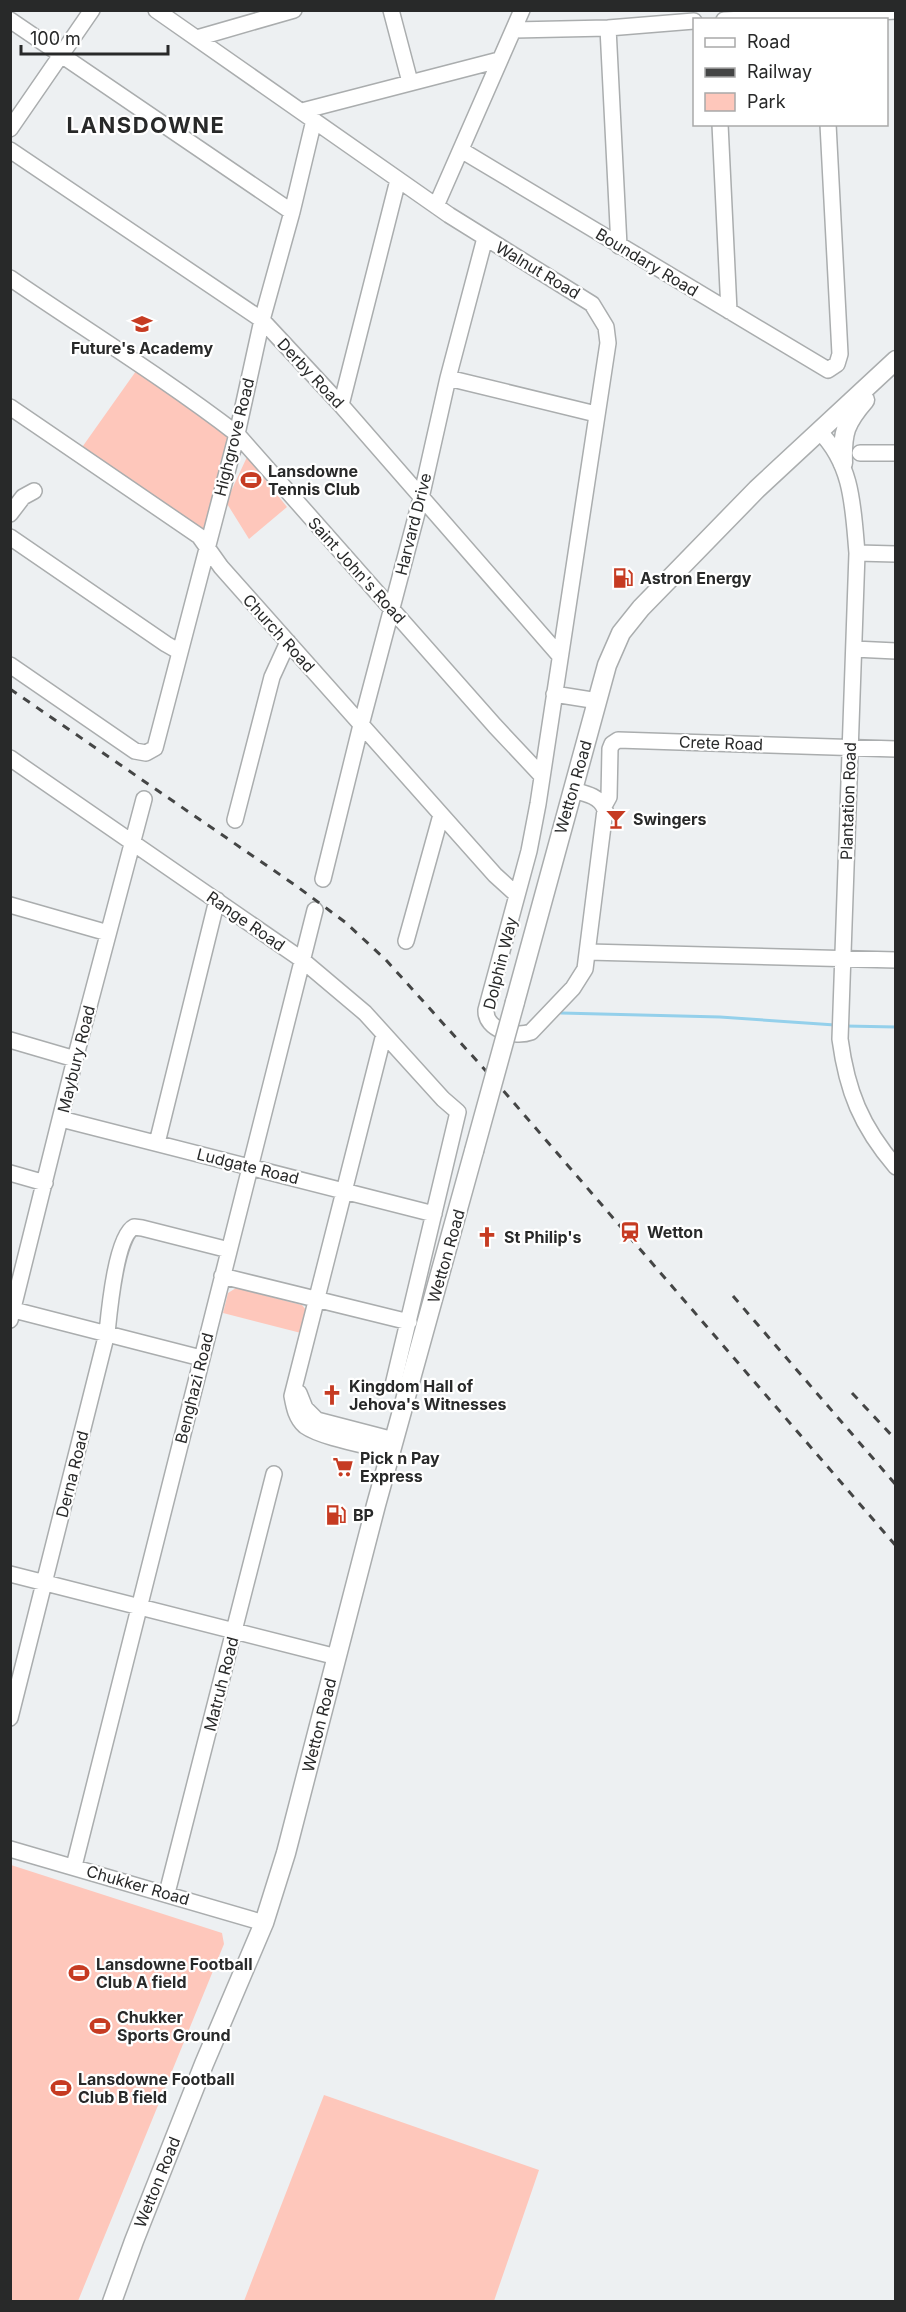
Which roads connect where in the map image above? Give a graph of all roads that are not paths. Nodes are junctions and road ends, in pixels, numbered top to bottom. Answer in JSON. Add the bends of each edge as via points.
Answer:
{"nodes":[{"id":1,"x":92,"y":10,"type":"edge"},
{"id":2,"x":156,"y":10,"type":"edge"},
{"id":3,"x":294,"y":10,"type":"edge"},
{"id":4,"x":390,"y":10,"type":"edge"},
{"id":5,"x":522,"y":10,"type":"edge"},
{"id":6,"x":896,"y":11,"type":"edge"},
{"id":7,"x":822,"y":15,"type":"edge"},
{"id":8,"x":763,"y":18,"type":"edge"},
{"id":9,"x":10,"y":20,"type":"edge"},
{"id":10,"x":693,"y":21,"type":"edge"},
{"id":11,"x":608,"y":28,"type":"junction"},
{"id":12,"x":514,"y":30,"type":"junction"},
{"id":13,"x":197,"y":38,"type":"junction"},
{"id":14,"x":61,"y":55,"type":"junction"},
{"id":15,"x":499,"y":60,"type":"junction"},
{"id":16,"x":410,"y":82,"type":"junction"},
{"id":17,"x":308,"y":115,"type":"junction"},
{"id":18,"x":720,"y":126,"type":"edge"},
{"id":19,"x":828,"y":126,"type":"edge"},
{"id":20,"x":10,"y":129,"type":"edge"},
{"id":21,"x":10,"y":150,"type":"edge"},
{"id":22,"x":461,"y":150,"type":"junction"},
{"id":23,"x":398,"y":180,"type":"junction"},
{"id":24,"x":436,"y":206,"type":"junction"},
{"id":25,"x":292,"y":212,"type":"junction"},
{"id":26,"x":484,"y":238,"type":"junction"},
{"id":27,"x":619,"y":246,"type":"junction"},
{"id":28,"x":10,"y":278,"type":"edge"},
{"id":29,"x":729,"y":311,"type":"junction"},
{"id":30,"x":262,"y":320,"type":"junction"},
{"id":31,"x":892,"y":363,"type":"edge"},
{"id":32,"x":448,"y":378,"type":"junction"},
{"id":33,"x":341,"y":405,"type":"junction"},
{"id":34,"x":10,"y":407,"type":"edge"},
{"id":35,"x":596,"y":414,"type":"junction"},
{"id":36,"x":819,"y":431,"type":"junction"},
{"id":37,"x":237,"y":434,"type":"junction"},
{"id":38,"x":860,"y":453,"type":"dead end"},
{"id":39,"x":896,"y":453,"type":"edge"},
{"id":40,"x":843,"y":463,"type":"junction"},
{"id":41,"x":34,"y":491,"type":"dead end"},
{"id":42,"x":421,"y":498,"type":"junction"},
{"id":43,"x":10,"y":514,"type":"edge"},
{"id":44,"x":10,"y":537,"type":"edge"},
{"id":45,"x":206,"y":545,"type":"junction"},
{"id":46,"x":856,"y":553,"type":"junction"},
{"id":47,"x":896,"y":554,"type":"edge"},
{"id":48,"x":391,"y":609,"type":"junction"},
{"id":49,"x":288,"y":642,"type":"junction"},
{"id":50,"x":854,"y":649,"type":"junction"},
{"id":51,"x":896,"y":651,"type":"edge"},
{"id":52,"x":180,"y":652,"type":"junction"},
{"id":53,"x":560,"y":656,"type":"junction"},
{"id":54,"x":10,"y":666,"type":"edge"},
{"id":55,"x":554,"y":694,"type":"junction"},
{"id":56,"x":598,"y":701,"type":"junction"},
{"id":57,"x":361,"y":724,"type":"junction"},
{"id":58,"x":850,"y":747,"type":"junction"},
{"id":59,"x":896,"y":749,"type":"edge"},
{"id":60,"x":10,"y":758,"type":"edge"},
{"id":61,"x":542,"y":776,"type":"junction"},
{"id":62,"x":572,"y":790,"type":"junction"},
{"id":63,"x":144,"y":799,"type":"dead end"},
{"id":64,"x":604,"y":806,"type":"junction"},
{"id":65,"x":441,"y":815,"type":"junction"},
{"id":66,"x":235,"y":820,"type":"dead end"},
{"id":67,"x":131,"y":842,"type":"junction"},
{"id":68,"x":323,"y":879,"type":"dead end"},
{"id":69,"x":517,"y":895,"type":"junction"},
{"id":70,"x":217,"y":900,"type":"junction"},
{"id":71,"x":10,"y":904,"type":"edge"},
{"id":72,"x":315,"y":910,"type":"dead end"},
{"id":73,"x":108,"y":933,"type":"junction"},
{"id":74,"x":405,"y":942,"type":"dead end"},
{"id":75,"x":588,"y":952,"type":"junction"},
{"id":76,"x":301,"y":959,"type":"junction"},
{"id":77,"x":842,"y":959,"type":"junction"},
{"id":78,"x":896,"y":960,"type":"edge"},
{"id":79,"x":384,"y":1034,"type":"junction"},
{"id":80,"x":10,"y":1040,"type":"edge"},
{"id":81,"x":75,"y":1059,"type":"junction"},
{"id":82,"x":62,"y":1119,"type":"junction"},
{"id":83,"x":157,"y":1143,"type":"junction"},
{"id":84,"x":249,"y":1166,"type":"junction"},
{"id":85,"x":896,"y":1167,"type":"edge"},
{"id":86,"x":10,"y":1173,"type":"edge"},
{"id":87,"x":45,"y":1183,"type":"junction"},
{"id":88,"x":345,"y":1190,"type":"junction"},
{"id":89,"x":434,"y":1214,"type":"junction"},
{"id":90,"x":229,"y":1250,"type":"junction"},
{"id":91,"x":222,"y":1276,"type":"junction"},
{"id":92,"x":318,"y":1301,"type":"junction"},
{"id":93,"x":11,"y":1313,"type":"edge"},
{"id":94,"x":409,"y":1322,"type":"junction"},
{"id":95,"x":107,"y":1333,"type":"junction"},
{"id":96,"x":201,"y":1358,"type":"junction"},
{"id":97,"x":393,"y":1385,"type":"dead end"},
{"id":98,"x":393,"y":1446,"type":"junction"},
{"id":99,"x":274,"y":1474,"type":"dead end"},
{"id":100,"x":10,"y":1574,"type":"edge"},
{"id":101,"x":45,"y":1583,"type":"junction"},
{"id":102,"x":139,"y":1607,"type":"junction"},
{"id":103,"x":234,"y":1631,"type":"junction"},
{"id":104,"x":337,"y":1657,"type":"junction"},
{"id":105,"x":10,"y":1718,"type":"edge"},
{"id":106,"x":10,"y":1849,"type":"edge"},
{"id":107,"x":74,"y":1866,"type":"junction"},
{"id":108,"x":167,"y":1893,"type":"junction"},
{"id":109,"x":264,"y":1923,"type":"junction"},
{"id":110,"x":134,"y":2241,"type":"junction"},
{"id":111,"x":106,"y":2301,"type":"edge"},
{"id":112,"x":112,"y":2301,"type":"edge"}],
"edges":[{"from":1,"to":14,"type":"street"},
{"from":2,"to":13,"type":"street","name":"Walnut Road"},
{"from":3,"to":13,"type":"street"},
{"from":4,"to":16,"type":"street"},
{"from":5,"to":12,"type":"street"},
{"from":6,"to":7,"type":"street"},
{"from":7,"to":8,"type":"street"},
{"from":9,"to":14,"type":"street"},
{"from":10,"to":11,"type":"street"},
{"from":11,"to":12,"type":"street"},
{"from":11,"to":27,"type":"street"},
{"from":12,"to":15,"type":"street"},
{"from":13,"to":17,"type":"street","name":"Walnut Road"},
{"from":14,"to":20,"type":"street"},
{"from":14,"to":25,"type":"street"},
{"from":15,"to":16,"type":"street"},
{"from":15,"to":22,"type":"street"},
{"from":16,"to":17,"type":"street"},
{"from":17,"to":23,"type":"street","name":"Walnut Road"},
{"from":17,"to":25,"type":"street","name":"Highgrove Road"},
{"from":18,"to":29,"type":"street"},
{"from":19,"to":29,"type":"street","name":"Boundary Road","via":[[839,360],[828,370],[820,367]]},
{"from":21,"to":30,"type":"street","name":"Derby Road"},
{"from":22,"to":24,"type":"street"},
{"from":22,"to":27,"type":"street","name":"Boundary Road"},
{"from":23,"to":24,"type":"street","name":"Walnut Road"},
{"from":23,"to":33,"type":"street"},
{"from":24,"to":26,"type":"street","name":"Walnut Road"},
{"from":25,"to":30,"type":"street","name":"Highgrove Road"},
{"from":26,"to":32,"type":"street","name":"Harvard Drive"},
{"from":26,"to":35,"type":"street","name":"Walnut Road","via":[[576,293],[600,315],[608,343]]},
{"from":27,"to":29,"type":"street","name":"Boundary Road"},
{"from":28,"to":37,"type":"street","name":"Saint John's Road","via":[[185,394]]},
{"from":30,"to":33,"type":"street","name":"Derby Road"},
{"from":30,"to":37,"type":"street","name":"Highgrove Road"},
{"from":31,"to":36,"type":"main road","name":"Wetton Road"},
{"from":31,"to":40,"type":"main road","via":[[883,380],[847,422]]},
{"from":32,"to":35,"type":"street"},
{"from":32,"to":42,"type":"street","name":"Harvard Drive"},
{"from":33,"to":42,"type":"street","name":"Derby Road"},
{"from":34,"to":45,"type":"street","name":"Church Road","via":[[199,536]]},
{"from":35,"to":53,"type":"street","name":"Walnut Road"},
{"from":36,"to":40,"type":"street","name":"Plantation Road"},
{"from":36,"to":56,"type":"main road","name":"Wetton Road","via":[[712,533],[626,625],[612,651]]},
{"from":37,"to":45,"type":"street","name":"Highgrove Road"},
{"from":37,"to":48,"type":"street","name":"Saint John's Road"},
{"from":38,"to":39,"type":"street"},
{"from":40,"to":46,"type":"street","name":"Plantation Road","via":[[854,515]]},
{"from":41,"to":43,"type":"street","via":[[23,497]]},
{"from":42,"to":48,"type":"street","name":"Harvard Drive"},
{"from":42,"to":53,"type":"street","name":"Derby Road"},
{"from":44,"to":52,"type":"street"},
{"from":45,"to":49,"type":"street","name":"Church Road"},
{"from":45,"to":52,"type":"street","name":"Highgrove Road"},
{"from":46,"to":47,"type":"street"},
{"from":46,"to":50,"type":"street","name":"Plantation Road"},
{"from":48,"to":57,"type":"street","name":"Harvard Drive"},
{"from":48,"to":61,"type":"street","name":"Saint John's Road"},
{"from":49,"to":57,"type":"street","name":"Church Road"},
{"from":49,"to":66,"type":"street","via":[[272,677]]},
{"from":50,"to":51,"type":"street"},
{"from":50,"to":58,"type":"street","name":"Plantation Road"},
{"from":52,"to":54,"type":"street","name":"Highgrove Road","via":[[157,744],[151,751],[141,753]]},
{"from":53,"to":55,"type":"street","name":"Walnut Road"},
{"from":55,"to":56,"type":"street"},
{"from":55,"to":61,"type":"street","name":"Dolphin Way"},
{"from":56,"to":62,"type":"main road","name":"Wetton Road"},
{"from":57,"to":65,"type":"street","name":"Church Road"},
{"from":57,"to":68,"type":"street","name":"Harvard Drive"},
{"from":58,"to":59,"type":"street","name":"Crete Road"},
{"from":58,"to":64,"type":"street","name":"Crete Road","via":[[618,740],[610,749],[609,796]]},
{"from":58,"to":77,"type":"street","name":"Plantation Road"},
{"from":60,"to":67,"type":"street","name":"Range Road"},
{"from":61,"to":69,"type":"street","name":"Dolphin Way"},
{"from":62,"to":64,"type":"street","via":[[594,797]]},
{"from":62,"to":98,"type":"main road","name":"Wetton Road","bridge":true},
{"from":63,"to":67,"type":"street","name":"Maybury Road"},
{"from":64,"to":75,"type":"street","name":"Dolphin Way"},
{"from":65,"to":69,"type":"street","name":"Church Road"},
{"from":65,"to":74,"type":"street"},
{"from":67,"to":70,"type":"street","name":"Range Road"},
{"from":67,"to":73,"type":"street","name":"Maybury Road"},
{"from":69,"to":75,"type":"street","name":"Dolphin Way","via":[[486,1010],[487,1019],[496,1029],[531,1032],[579,980]]},
{"from":70,"to":76,"type":"street","name":"Range Road"},
{"from":70,"to":83,"type":"street"},
{"from":71,"to":73,"type":"street"},
{"from":72,"to":76,"type":"street","name":"Benghazi Road"},
{"from":73,"to":81,"type":"street","name":"Maybury Road"},
{"from":75,"to":77,"type":"street"},
{"from":76,"to":79,"type":"street","name":"Range Road"},
{"from":76,"to":84,"type":"street","name":"Benghazi Road"},
{"from":77,"to":78,"type":"street"},
{"from":77,"to":85,"type":"street","name":"Plantation Road","via":[[839,1021],[845,1073],[859,1112]]},
{"from":79,"to":88,"type":"street"},
{"from":79,"to":89,"type":"street","name":"Range Road","via":[[458,1112]]},
{"from":80,"to":81,"type":"street"},
{"from":81,"to":82,"type":"street","name":"Maybury Road"},
{"from":82,"to":83,"type":"street","name":"Ludgate Road"},
{"from":82,"to":87,"type":"street","name":"Maybury Road"},
{"from":83,"to":84,"type":"street","name":"Ludgate Road"},
{"from":84,"to":88,"type":"street","name":"Ludgate Road"},
{"from":84,"to":90,"type":"street","name":"Benghazi Road"},
{"from":86,"to":87,"type":"street"},
{"from":87,"to":93,"type":"street","name":"Maybury Road"},
{"from":88,"to":89,"type":"street","name":"Ludgate Road"},
{"from":88,"to":92,"type":"street"},
{"from":89,"to":94,"type":"street"},
{"from":90,"to":91,"type":"street","name":"Benghazi Road"},
{"from":90,"to":95,"type":"street","name":"Derna Road","via":[[142,1228],[129,1230],[113,1286]]},
{"from":91,"to":92,"type":"street"},
{"from":91,"to":96,"type":"street","name":"Benghazi Road"},
{"from":92,"to":94,"type":"street"},
{"from":92,"to":98,"type":"street","via":[[292,1396],[294,1410],[306,1426],[328,1435]]},
{"from":93,"to":95,"type":"street"},
{"from":94,"to":97,"type":"street"},
{"from":95,"to":96,"type":"street"},
{"from":95,"to":101,"type":"street","name":"Derna Road"},
{"from":96,"to":102,"type":"street","name":"Benghazi Road"},
{"from":98,"to":104,"type":"main road","name":"Wetton Road"},
{"from":99,"to":103,"type":"street","name":"Matruh Road"},
{"from":100,"to":101,"type":"street"},
{"from":101,"to":102,"type":"street"},
{"from":101,"to":105,"type":"street","name":"Derna Road"},
{"from":102,"to":103,"type":"street"},
{"from":102,"to":107,"type":"street","name":"Benghazi Road"},
{"from":103,"to":104,"type":"street"},
{"from":103,"to":108,"type":"street","name":"Matruh Road"},
{"from":104,"to":109,"type":"main road","name":"Wetton Road"},
{"from":106,"to":107,"type":"street","name":"Chukker Road"},
{"from":107,"to":108,"type":"street","name":"Chukker Road"},
{"from":108,"to":109,"type":"street","name":"Chukker Road"},
{"from":109,"to":110,"type":"main road","name":"Wetton Road"},
{"from":110,"to":111,"type":"main road","name":"Wetton Road"},
{"from":110,"to":112,"type":"main road","name":"Wetton Road"}]}
